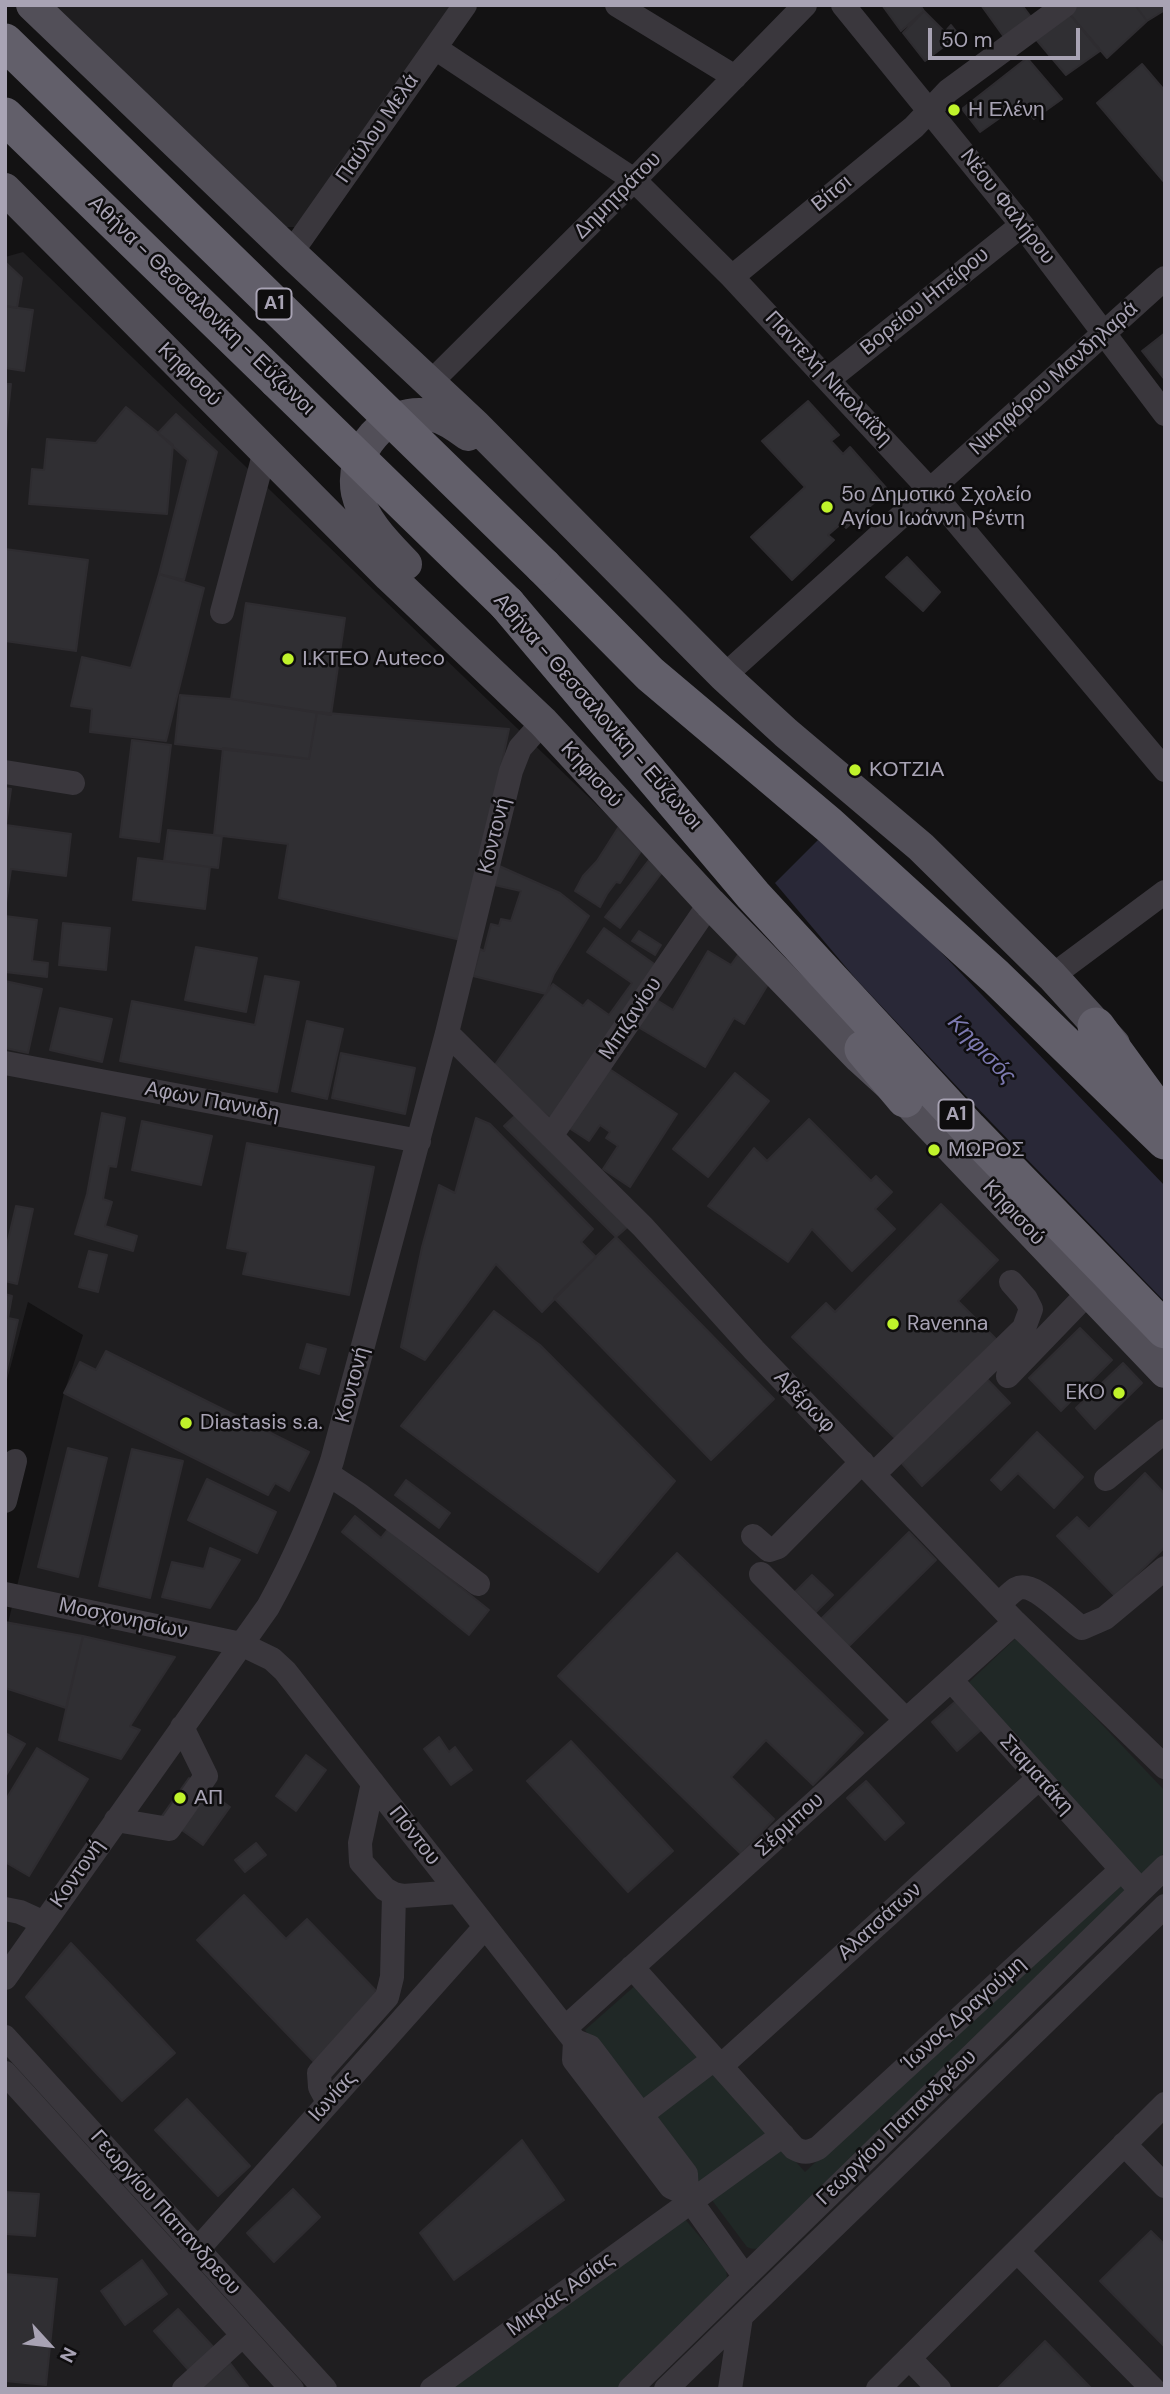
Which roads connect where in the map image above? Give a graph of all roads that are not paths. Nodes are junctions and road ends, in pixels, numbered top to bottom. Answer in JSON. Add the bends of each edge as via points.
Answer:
{"nodes":[{"id":1,"x":32,"y":5,"type":"edge"},
{"id":2,"x":466,"y":5,"type":"edge"},
{"id":3,"x":617,"y":5,"type":"edge"},
{"id":4,"x":805,"y":5,"type":"edge"},
{"id":5,"x":844,"y":5,"type":"edge"},
{"id":6,"x":1065,"y":5,"type":"edge"},
{"id":7,"x":5,"y":42,"type":"edge"},
{"id":8,"x":435,"y":48,"type":"junction"},
{"id":9,"x":735,"y":77,"type":"junction"},
{"id":10,"x":929,"y":109,"type":"junction"},
{"id":11,"x":5,"y":116,"type":"edge"},
{"id":12,"x":634,"y":180,"type":"junction"},
{"id":13,"x":5,"y":189,"type":"edge"},
{"id":14,"x":17,"y":213,"type":"edge"},
{"id":15,"x":1022,"y":225,"type":"junction"},
{"id":16,"x":291,"y":253,"type":"junction"},
{"id":17,"x":732,"y":277,"type":"junction"},
{"id":18,"x":1165,"y":278,"type":"edge"},
{"id":19,"x":1104,"y":333,"type":"junction"},
{"id":20,"x":829,"y":379,"type":"junction"},
{"id":21,"x":429,"y":384,"type":"junction"},
{"id":22,"x":1165,"y":414,"type":"edge"},
{"id":23,"x":265,"y":451,"type":"junction"},
{"id":24,"x":930,"y":490,"type":"junction"},
{"id":25,"x":553,"y":504,"type":"junction"},
{"id":26,"x":222,"y":612,"type":"dead end"},
{"id":27,"x":724,"y":676,"type":"junction"},
{"id":28,"x":543,"y":722,"type":"junction"},
{"id":29,"x":1165,"y":771,"type":"edge"},
{"id":30,"x":5,"y":772,"type":"edge"},
{"id":31,"x":73,"y":783,"type":"dead end"},
{"id":32,"x":1165,"y":892,"type":"edge"},
{"id":33,"x":753,"y":895,"type":"junction"},
{"id":34,"x":710,"y":903,"type":"junction"},
{"id":35,"x":1052,"y":976,"type":"junction"},
{"id":36,"x":1097,"y":1026,"type":"junction"},
{"id":37,"x":447,"y":1033,"type":"junction"},
{"id":38,"x":5,"y":1063,"type":"edge"},
{"id":39,"x":1165,"y":1096,"type":"edge"},
{"id":40,"x":905,"y":1098,"type":"junction"},
{"id":41,"x":1165,"y":1121,"type":"edge"},
{"id":42,"x":551,"y":1136,"type":"junction"},
{"id":43,"x":419,"y":1141,"type":"junction"},
{"id":44,"x":1165,"y":1141,"type":"edge"},
{"id":45,"x":1011,"y":1282,"type":"dead end"},
{"id":46,"x":1088,"y":1293,"type":"junction"},
{"id":47,"x":1165,"y":1330,"type":"edge"},
{"id":48,"x":1165,"y":1372,"type":"edge"},
{"id":49,"x":1008,"y":1376,"type":"dead end"},
{"id":50,"x":1165,"y":1431,"type":"edge"},
{"id":51,"x":15,"y":1461,"type":"dead end"},
{"id":52,"x":868,"y":1468,"type":"junction"},
{"id":53,"x":328,"y":1474,"type":"junction"},
{"id":54,"x":1107,"y":1479,"type":"dead end"},
{"id":55,"x":5,"y":1501,"type":"edge"},
{"id":56,"x":753,"y":1536,"type":"dead end"},
{"id":57,"x":1165,"y":1568,"type":"edge"},
{"id":58,"x":761,"y":1574,"type":"dead end"},
{"id":59,"x":478,"y":1584,"type":"dead end"},
{"id":60,"x":5,"y":1594,"type":"edge"},
{"id":61,"x":1007,"y":1613,"type":"junction"},
{"id":62,"x":242,"y":1644,"type":"junction"},
{"id":63,"x":951,"y":1680,"type":"junction"},
{"id":64,"x":906,"y":1720,"type":"junction"},
{"id":65,"x":182,"y":1727,"type":"junction"},
{"id":66,"x":1165,"y":1767,"type":"edge"},
{"id":67,"x":1039,"y":1778,"type":"junction"},
{"id":68,"x":373,"y":1783,"type":"junction"},
{"id":69,"x":116,"y":1820,"type":"junction"},
{"id":70,"x":1165,"y":1867,"type":"edge"},
{"id":71,"x":1121,"y":1870,"type":"junction"},
{"id":72,"x":1141,"y":1890,"type":"junction"},
{"id":73,"x":458,"y":1892,"type":"junction"},
{"id":74,"x":394,"y":1894,"type":"junction"},
{"id":75,"x":1165,"y":1906,"type":"edge"},
{"id":76,"x":5,"y":1909,"type":"edge"},
{"id":77,"x":44,"y":1923,"type":"junction"},
{"id":78,"x":485,"y":1927,"type":"junction"},
{"id":79,"x":632,"y":1967,"type":"junction"},
{"id":80,"x":5,"y":1978,"type":"edge"},
{"id":81,"x":570,"y":2035,"type":"junction"},
{"id":82,"x":5,"y":2037,"type":"edge"},
{"id":83,"x":718,"y":2062,"type":"junction"},
{"id":84,"x":5,"y":2073,"type":"edge"},
{"id":85,"x":328,"y":2102,"type":"junction"},
{"id":86,"x":1165,"y":2104,"type":"edge"},
{"id":87,"x":641,"y":2115,"type":"junction"},
{"id":88,"x":783,"y":2135,"type":"junction"},
{"id":89,"x":1124,"y":2144,"type":"junction"},
{"id":90,"x":1165,"y":2186,"type":"edge"},
{"id":91,"x":688,"y":2197,"type":"junction"},
{"id":92,"x":1017,"y":2251,"type":"junction"},
{"id":93,"x":189,"y":2258,"type":"junction"},
{"id":94,"x":745,"y":2277,"type":"junction"},
{"id":95,"x":741,"y":2317,"type":"junction"},
{"id":96,"x":243,"y":2335,"type":"junction"},
{"id":97,"x":909,"y":2358,"type":"junction"},
{"id":98,"x":184,"y":2389,"type":"edge"},
{"id":99,"x":292,"y":2389,"type":"edge"},
{"id":100,"x":324,"y":2389,"type":"edge"},
{"id":101,"x":432,"y":2389,"type":"edge"},
{"id":102,"x":630,"y":2389,"type":"edge"},
{"id":103,"x":666,"y":2389,"type":"edge"},
{"id":104,"x":730,"y":2389,"type":"edge"},
{"id":105,"x":878,"y":2389,"type":"edge"},
{"id":106,"x":939,"y":2389,"type":"edge"},
{"id":107,"x":1153,"y":2389,"type":"edge"}],
"edges":[{"from":1,"to":16,"type":"main road"},
{"from":2,"to":8,"type":"street","name":"Παύλου Μελά"},
{"from":3,"to":9,"type":"street"},
{"from":4,"to":9,"type":"street","name":"Δημητράτου"},
{"from":5,"to":10,"type":"street","name":"Νέου Φαλήρου"},
{"from":6,"to":10,"type":"street","name":"Βίτσι"},
{"from":7,"to":44,"type":"highway","number":"Α1","bridge":true,"via":[[650,674],[829,824]]},
{"from":8,"to":12,"type":"street","name":"Παντελή Νικολαΐδη"},
{"from":8,"to":16,"type":"street","name":"Παύλου Μελά"},
{"from":9,"to":12,"type":"street","name":"Δημητράτου"},
{"from":10,"to":15,"type":"street","name":"Νέου Φαλήρου"},
{"from":10,"to":17,"type":"street","name":"Βίτσι","via":[[914,128]]},
{"from":11,"to":33,"type":"highway","name":"Αθήνα - Θεσσαλονίκη - Εύζωνοι","number":"Α1","bridge":true,"via":[[507,604]]},
{"from":12,"to":17,"type":"street","name":"Παντελή Νικολαΐδη"},
{"from":12,"to":21,"type":"street","name":"Δημητράτου"},
{"from":13,"to":14,"type":"main road","name":"Κηφισού"},
{"from":14,"to":23,"type":"main road","name":"Κηφισού"},
{"from":15,"to":19,"type":"street","name":"Νέου Φαλήρου"},
{"from":15,"to":20,"type":"street","name":"Βορείου Ηπείρου"},
{"from":16,"to":21,"type":"main road"},
{"from":17,"to":20,"type":"street","name":"Παντελή Νικολαΐδη"},
{"from":18,"to":19,"type":"street","name":"Νικηφόρου Μανδηλαρά"},
{"from":19,"to":22,"type":"street","name":"Νέου Φαλήρου"},
{"from":19,"to":24,"type":"street","name":"Νικηφόρου Μανδηλαρά"},
{"from":20,"to":24,"type":"street","name":"Παντελή Νικολαΐδη"},
{"from":21,"to":25,"type":"main road"},
{"from":23,"to":26,"type":"street"},
{"from":23,"to":28,"type":"main road","name":"Κηφισού"},
{"from":24,"to":27,"type":"street","name":"Νικηφόρου Μανδηλαρά"},
{"from":24,"to":29,"type":"street","name":"Παντελή Νικολαΐδη"},
{"from":25,"to":27,"type":"main road"},
{"from":25,"to":28,"type":"main road","via":[[450,421],[429,414],[408,415],[374,433],[361,453],[356,474],[358,495],[379,535],[479,639]]},
{"from":27,"to":35,"type":"main road","via":[[921,847]]},
{"from":28,"to":34,"type":"main road","name":"Κηφισού"},
{"from":28,"to":37,"type":"street","name":"Κοντονή","via":[[520,748],[511,771]]},
{"from":30,"to":31,"type":"street"},
{"from":32,"to":35,"type":"street"},
{"from":33,"to":40,"type":"highway","via":[[779,947]]},
{"from":33,"to":47,"type":"highway","name":"Αθήνα - Θεσσαλονίκη - Εύζωνοι","number":"Α1","via":[[969,1129]]},
{"from":34,"to":40,"type":"main road","name":"Κηφισού","via":[[860,1058]]},
{"from":34,"to":42,"type":"street","name":"Μπιζανίου"},
{"from":35,"to":36,"type":"main road"},
{"from":36,"to":39,"type":"main road"},
{"from":36,"to":41,"type":"highway"},
{"from":37,"to":42,"type":"street","name":"Αβέρωφ"},
{"from":37,"to":43,"type":"street","name":"Κοντονή"},
{"from":38,"to":43,"type":"street","name":"Αφων Παννιδη"},
{"from":40,"to":46,"type":"main road","name":"Κηφισού"},
{"from":42,"to":52,"type":"street","name":"Αβέρωφ","via":[[643,1227]]},
{"from":43,"to":53,"type":"street","name":"Κοντονή"},
{"from":45,"to":52,"type":"street","via":[[1031,1309],[1024,1328]]},
{"from":46,"to":48,"type":"main road","name":"Κηφισού"},
{"from":46,"to":49,"type":"street"},
{"from":50,"to":54,"type":"street"},
{"from":51,"to":55,"type":"street"},
{"from":52,"to":56,"type":"street","via":[[778,1547],[769,1550]]},
{"from":52,"to":61,"type":"street","name":"Αβέρωφ"},
{"from":53,"to":59,"type":"street"},
{"from":53,"to":62,"type":"street","name":"Κοντονή","via":[[292,1563]]},
{"from":57,"to":61,"type":"street","name":"Σέρμπου","via":[[1105,1618],[1082,1628],[1037,1591],[1025,1587],[1017,1588]]},
{"from":58,"to":64,"type":"street"},
{"from":60,"to":62,"type":"street","name":"Μοσχονησίων"},
{"from":61,"to":63,"type":"street","name":"Σέρμπου"},
{"from":61,"to":66,"type":"street","name":"Αβέρωφ"},
{"from":62,"to":65,"type":"street","name":"Κοντονή"},
{"from":62,"to":68,"type":"street","name":"Πόντου","via":[[285,1671]]},
{"from":63,"to":64,"type":"street","name":"Σέρμπου"},
{"from":63,"to":67,"type":"street","name":"Σταματάκη"},
{"from":64,"to":79,"type":"street","name":"Σέρμπου"},
{"from":65,"to":69,"type":"street","name":"Κοντονή"},
{"from":65,"to":69,"type":"street","via":[[206,1776],[169,1829]]},
{"from":67,"to":71,"type":"street","name":"Σταματάκη"},
{"from":67,"to":83,"type":"street","name":"Αλατσάτων"},
{"from":68,"to":73,"type":"street","name":"Πόντου"},
{"from":68,"to":74,"type":"street","via":[[359,1852],[362,1862]]},
{"from":69,"to":77,"type":"street","name":"Κοντονή"},
{"from":70,"to":72,"type":"street","name":"Γεωργίου Παπανδρέου"},
{"from":71,"to":72,"type":"street","name":"Σταματάκη"},
{"from":71,"to":88,"type":"street","name":"Ίωνος Δραγούμη","via":[[818,2148],[804,2152]]},
{"from":72,"to":94,"type":"street","name":"Γεωργίου Παπανδρέου"},
{"from":73,"to":74,"type":"street"},
{"from":73,"to":78,"type":"street","name":"Πόντου"},
{"from":74,"to":85,"type":"street","via":[[392,1977],[387,1997],[319,2073]]},
{"from":75,"to":95,"type":"street","name":"Γεωργίου Παπανδρέου"},
{"from":76,"to":77,"type":"street"},
{"from":77,"to":80,"type":"street","name":"Κοντονή"},
{"from":78,"to":81,"type":"street","name":"Πόντου"},
{"from":78,"to":85,"type":"street","name":"Ιωνίας"},
{"from":79,"to":81,"type":"street","name":"Σέρμπου"},
{"from":79,"to":83,"type":"street"},
{"from":81,"to":87,"type":"street","name":"Πόντου","via":[[590,2047]]},
{"from":81,"to":91,"type":"street","name":"Πόντου","via":[[574,2060],[671,2187]]},
{"from":82,"to":93,"type":"street","name":"Γεωργίου Παπανδρεου"},
{"from":83,"to":87,"type":"street","name":"Αλατσάτων"},
{"from":83,"to":88,"type":"street"},
{"from":84,"to":93,"type":"street","name":"Γεωργίου Παπανδρεου"},
{"from":85,"to":93,"type":"street","name":"Ιωνίας"},
{"from":86,"to":89,"type":"street"},
{"from":87,"to":91,"type":"street","name":"Πόντου","via":[[686,2174]]},
{"from":88,"to":91,"type":"street","name":"Μικράς Ασίας"},
{"from":89,"to":90,"type":"street"},
{"from":89,"to":92,"type":"street"},
{"from":91,"to":94,"type":"street","name":"Πόντου"},
{"from":91,"to":101,"type":"street","name":"Μικράς Ασίας"},
{"from":92,"to":97,"type":"street"},
{"from":92,"to":107,"type":"street"},
{"from":93,"to":96,"type":"street","name":"Γεωργίου Παπανδρεου"},
{"from":93,"to":100,"type":"street","name":"Γεωργίου Παπανδρεου"},
{"from":94,"to":102,"type":"street","name":"Γεωργίου Παπανδρέου"},
{"from":95,"to":103,"type":"street","name":"Γεωργίου Παπανδρέου"},
{"from":95,"to":104,"type":"street"},
{"from":96,"to":98,"type":"street"},
{"from":96,"to":99,"type":"street","name":"Γεωργίου Παπανδρεου"},
{"from":97,"to":105,"type":"street"},
{"from":97,"to":106,"type":"street"}]}
